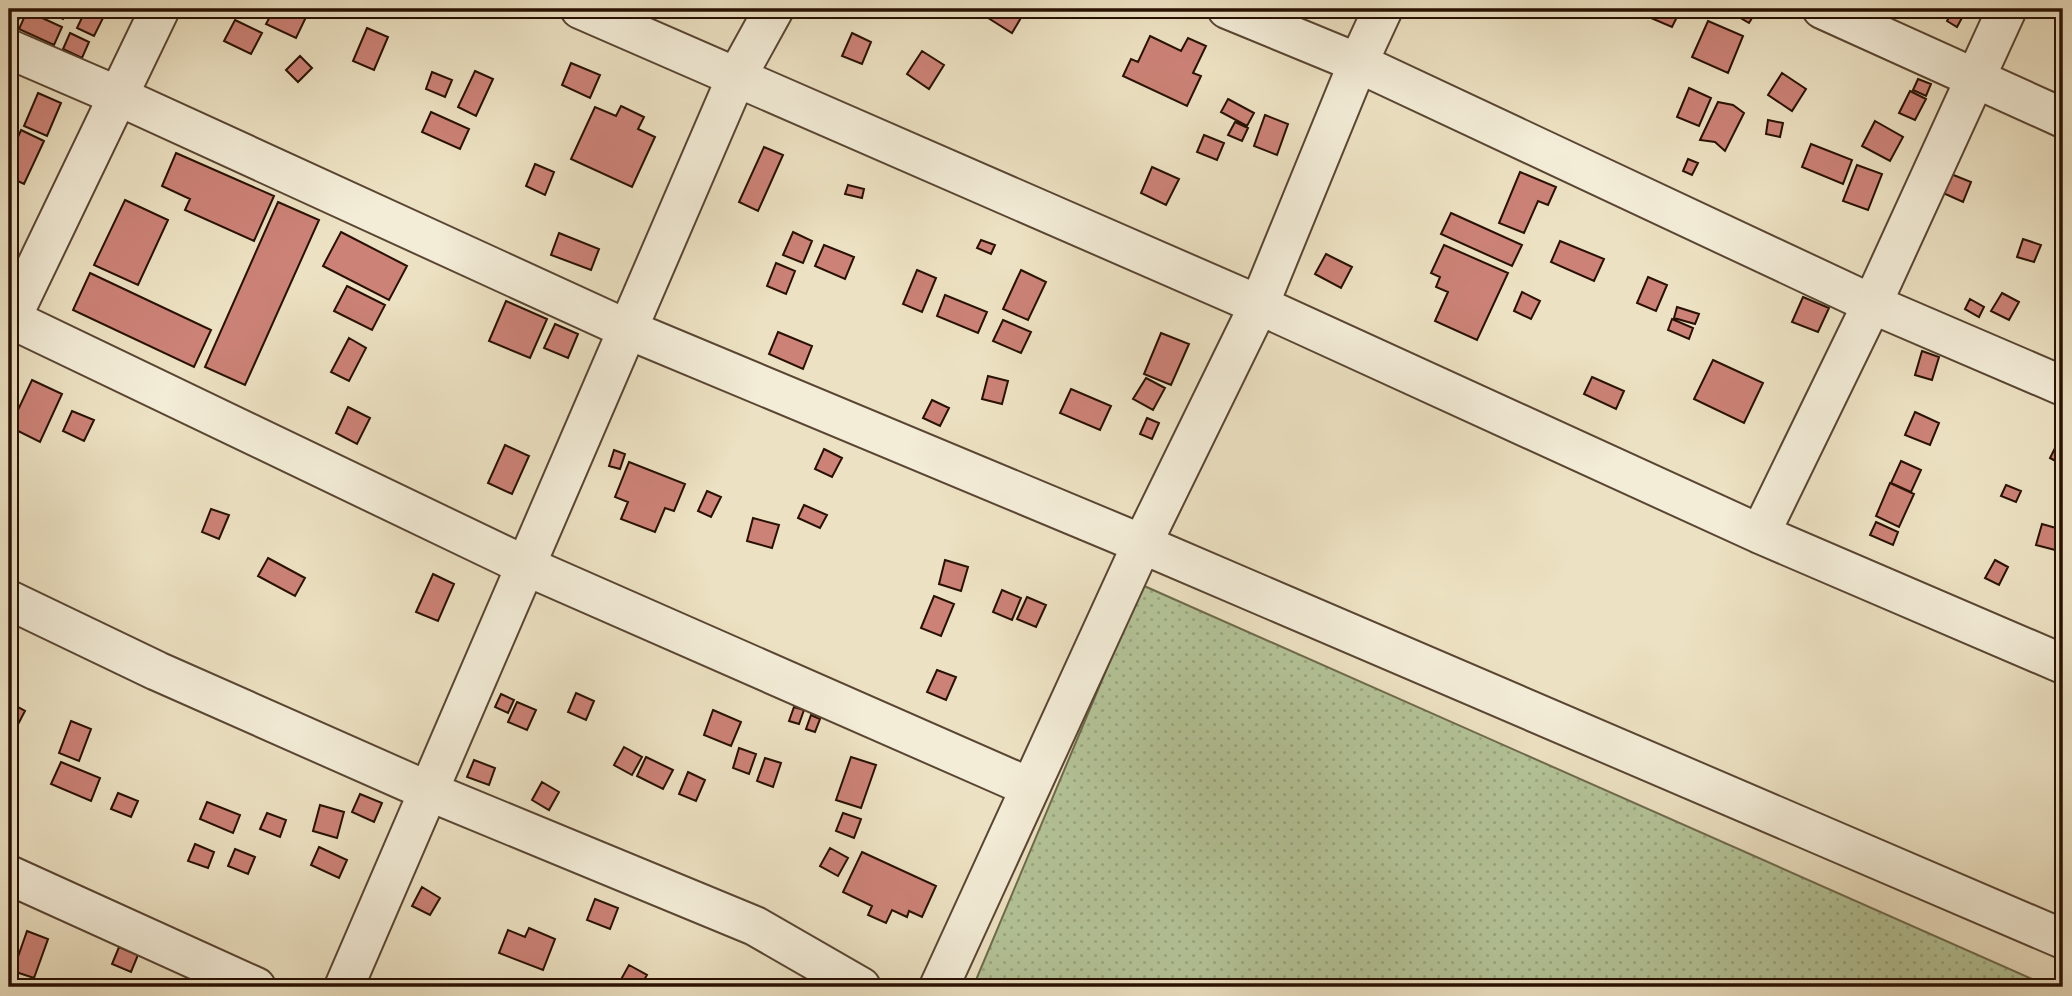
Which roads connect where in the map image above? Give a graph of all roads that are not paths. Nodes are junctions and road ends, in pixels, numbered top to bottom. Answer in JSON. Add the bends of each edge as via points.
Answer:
{"nodes":[{"id":1,"x":160,"y":9,"type":"edge"},
{"id":2,"x":580,"y":9,"type":"edge"},
{"id":3,"x":774,"y":9,"type":"edge"},
{"id":4,"x":1227,"y":9,"type":"edge"},
{"id":5,"x":1383,"y":9,"type":"edge"},
{"id":6,"x":1822,"y":9,"type":"edge"},
{"id":7,"x":2007,"y":9,"type":"edge"},
{"id":8,"x":9,"y":49,"type":"edge"},
{"id":9,"x":1358,"y":63,"type":"junction"},
{"id":10,"x":1975,"y":76,"type":"junction"},
{"id":11,"x":736,"y":78,"type":"junction"},
{"id":12,"x":118,"y":96,"type":"junction"},
{"id":13,"x":2063,"y":118,"type":"edge"},
{"id":14,"x":1872,"y":304,"type":"junction"},
{"id":15,"x":1259,"y":305,"type":"junction"},
{"id":16,"x":9,"y":320,"type":"edge"},
{"id":17,"x":629,"y":330,"type":"junction"},
{"id":18,"x":2063,"y":386,"type":"edge"},
{"id":19,"x":1760,"y":534,"type":"junction"},
{"id":20,"x":1142,"y":544,"type":"junction"},
{"id":21,"x":526,"y":566,"type":"junction"},
{"id":22,"x":9,"y":600,"type":"edge"},
{"id":23,"x":2063,"y":664,"type":"edge"},
{"id":24,"x":1029,"y":787,"type":"junction"},
{"id":25,"x":428,"y":791,"type":"junction"},
{"id":26,"x":9,"y":875,"type":"edge"},
{"id":27,"x":2063,"y":939,"type":"edge"},
{"id":28,"x":256,"y":987,"type":"edge"},
{"id":29,"x":344,"y":987,"type":"edge"},
{"id":30,"x":861,"y":987,"type":"edge"},
{"id":31,"x":939,"y":987,"type":"edge"}],
"edges":[{"from":1,"to":12,"type":"street"},
{"from":2,"to":11,"type":"street"},
{"from":3,"to":11,"type":"street"},
{"from":4,"to":9,"type":"street"},
{"from":5,"to":9,"type":"street"},
{"from":6,"to":10,"type":"street"},
{"from":7,"to":10,"type":"street"},
{"from":8,"to":12,"type":"street"},
{"from":9,"to":14,"type":"street"},
{"from":9,"to":15,"type":"street"},
{"from":10,"to":13,"type":"street"},
{"from":10,"to":14,"type":"street"},
{"from":11,"to":15,"type":"street"},
{"from":11,"to":17,"type":"street"},
{"from":12,"to":16,"type":"street"},
{"from":12,"to":17,"type":"street"},
{"from":14,"to":18,"type":"street"},
{"from":14,"to":19,"type":"street"},
{"from":15,"to":19,"type":"street"},
{"from":15,"to":20,"type":"street"},
{"from":16,"to":21,"type":"street"},
{"from":17,"to":20,"type":"street"},
{"from":17,"to":21,"type":"street"},
{"from":19,"to":23,"type":"street"},
{"from":20,"to":24,"type":"street"},
{"from":20,"to":27,"type":"street"},
{"from":21,"to":24,"type":"street"},
{"from":21,"to":25,"type":"street"},
{"from":22,"to":25,"type":"street"},
{"from":24,"to":31,"type":"street"},
{"from":25,"to":29,"type":"street"},
{"from":25,"to":30,"type":"street","via":[[755,926]]},
{"from":26,"to":28,"type":"street"}]}
